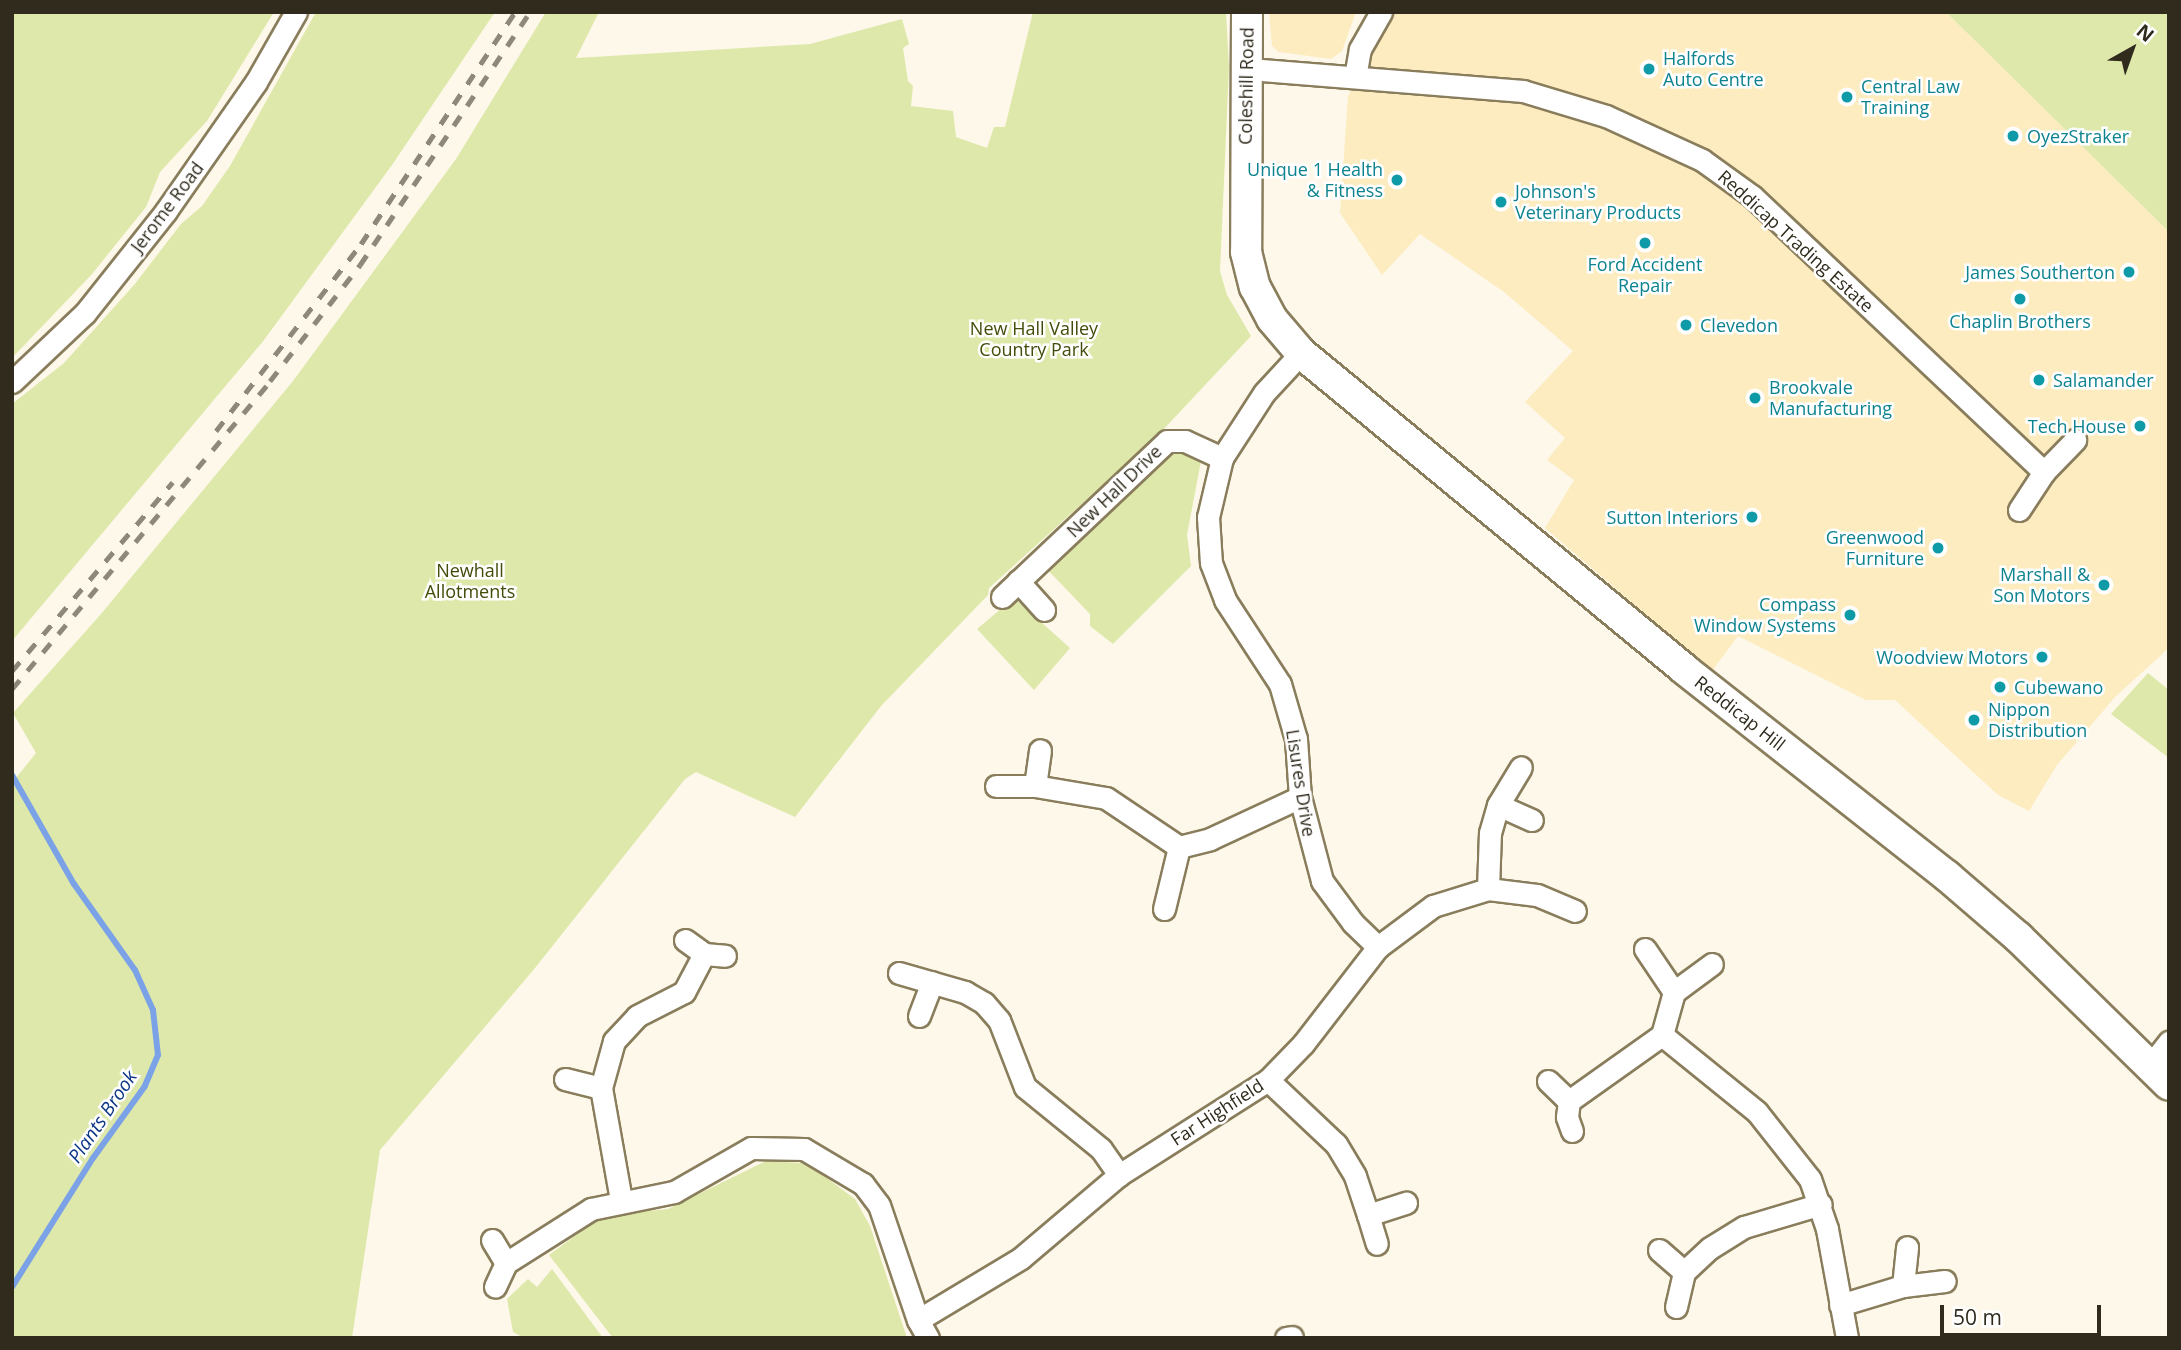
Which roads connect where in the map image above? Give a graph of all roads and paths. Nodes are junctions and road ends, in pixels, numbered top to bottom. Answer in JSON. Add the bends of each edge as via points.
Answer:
{"nodes":[{"id":1,"x":296,"y":12,"type":"edge"},
{"id":2,"x":1247,"y":12,"type":"edge"},
{"id":3,"x":1381,"y":12,"type":"edge"},
{"id":4,"x":1249,"y":69,"type":"junction"},
{"id":5,"x":1355,"y":77,"type":"junction"},
{"id":6,"x":1301,"y":353,"type":"junction"},
{"id":7,"x":12,"y":382,"type":"edge"},
{"id":8,"x":2075,"y":440,"type":"dead end"},
{"id":9,"x":1222,"y":458,"type":"junction"},
{"id":10,"x":2044,"y":472,"type":"junction"},
{"id":11,"x":2019,"y":510,"type":"dead end"},
{"id":12,"x":1018,"y":582,"type":"junction"},
{"id":13,"x":1002,"y":597,"type":"dead end"},
{"id":14,"x":1044,"y":610,"type":"dead end"},
{"id":15,"x":1040,"y":750,"type":"dead end"},
{"id":16,"x":1521,"y":767,"type":"dead end"},
{"id":17,"x":996,"y":786,"type":"dead end"},
{"id":18,"x":1035,"y":786,"type":"junction"},
{"id":19,"x":1300,"y":797,"type":"junction"},
{"id":20,"x":1498,"y":805,"type":"junction"},
{"id":21,"x":1532,"y":820,"type":"dead end"},
{"id":22,"x":1179,"y":847,"type":"junction"},
{"id":23,"x":1488,"y":889,"type":"junction"},
{"id":24,"x":1164,"y":909,"type":"dead end"},
{"id":25,"x":1575,"y":911,"type":"dead end"},
{"id":26,"x":685,"y":940,"type":"dead end"},
{"id":27,"x":1378,"y":947,"type":"junction"},
{"id":28,"x":1645,"y":949,"type":"dead end"},
{"id":29,"x":704,"y":954,"type":"junction"},
{"id":30,"x":725,"y":956,"type":"dead end"},
{"id":31,"x":1712,"y":964,"type":"dead end"},
{"id":32,"x":899,"y":973,"type":"dead end"},
{"id":33,"x":932,"y":982,"type":"junction"},
{"id":34,"x":1674,"y":992,"type":"junction"},
{"id":35,"x":919,"y":1016,"type":"dead end"},
{"id":36,"x":1662,"y":1035,"type":"junction"},
{"id":37,"x":2169,"y":1042,"type":"edge"},
{"id":38,"x":2159,"y":1075,"type":"edge"},
{"id":39,"x":565,"y":1079,"type":"dead end"},
{"id":40,"x":1268,"y":1080,"type":"junction"},
{"id":41,"x":1548,"y":1081,"type":"dead end"},
{"id":42,"x":601,"y":1088,"type":"junction"},
{"id":43,"x":1569,"y":1101,"type":"junction"},
{"id":44,"x":1572,"y":1131,"type":"dead end"},
{"id":45,"x":1119,"y":1175,"type":"junction"},
{"id":46,"x":621,"y":1200,"type":"junction"},
{"id":47,"x":1406,"y":1203,"type":"dead end"},
{"id":48,"x":1821,"y":1203,"type":"junction"},
{"id":49,"x":1368,"y":1216,"type":"junction"},
{"id":50,"x":492,"y":1240,"type":"dead end"},
{"id":51,"x":1377,"y":1244,"type":"dead end"},
{"id":52,"x":1907,"y":1247,"type":"dead end"},
{"id":53,"x":1659,"y":1250,"type":"dead end"},
{"id":54,"x":506,"y":1263,"type":"junction"},
{"id":55,"x":1684,"y":1272,"type":"junction"},
{"id":56,"x":1945,"y":1281,"type":"dead end"},
{"id":57,"x":1903,"y":1286,"type":"junction"},
{"id":58,"x":495,"y":1287,"type":"dead end"},
{"id":59,"x":1840,"y":1305,"type":"junction"},
{"id":60,"x":1676,"y":1307,"type":"dead end"},
{"id":61,"x":923,"y":1329,"type":"edge"},
{"id":62,"x":1847,"y":1338,"type":"edge"}],
"edges":[{"from":1,"to":7,"type":"street","name":"Jerome Road","via":[[256,82],[166,211],[85,313]]},
{"from":2,"to":4,"type":"street","name":"Coleshill Road"},
{"from":3,"to":5,"type":"street","via":[[1360,49]]},
{"from":4,"to":5,"type":"street","name":"Reddicap Trading Estate"},
{"from":4,"to":6,"type":"street","name":"Coleshill Road","via":[[1246,252],[1255,287],[1272,319]]},
{"from":5,"to":10,"type":"street","name":"Reddicap Trading Estate","via":[[1523,91],[1606,116],[1720,170]]},
{"from":6,"to":9,"type":"street","name":"Lisures Drive","via":[[1264,393]]},
{"from":6,"to":38,"type":"street","name":"Reddicap Hill","via":[[1684,669],[1947,876]]},
{"from":8,"to":10,"type":"street"},
{"from":9,"to":12,"type":"street","name":"New Hall Drive","via":[[1185,441],[1167,441]]},
{"from":9,"to":19,"type":"street","name":"Lisures Drive","via":[[1208,517],[1210,563],[1225,600],[1280,684],[1296,739]]},
{"from":10,"to":11,"type":"street"},
{"from":12,"to":13,"type":"street","name":"New Hall Drive"},
{"from":12,"to":14,"type":"street"},
{"from":15,"to":18,"type":"street"},
{"from":16,"to":20,"type":"street"},
{"from":17,"to":18,"type":"street"},
{"from":18,"to":22,"type":"street","via":[[1106,798]]},
{"from":19,"to":22,"type":"street","via":[[1210,839]]},
{"from":19,"to":27,"type":"street","name":"Lisures Drive","via":[[1322,881],[1353,923]]},
{"from":20,"to":21,"type":"street"},
{"from":20,"to":23,"type":"street","via":[[1490,834]]},
{"from":22,"to":24,"type":"street"},
{"from":23,"to":25,"type":"street","name":"Far Highfield","via":[[1537,895]]},
{"from":23,"to":27,"type":"street","name":"Far Highfield","via":[[1433,906]]},
{"from":26,"to":29,"type":"street"},
{"from":27,"to":40,"type":"street","name":"Far Highfield","via":[[1303,1044]]},
{"from":28,"to":34,"type":"street"},
{"from":29,"to":30,"type":"street"},
{"from":29,"to":42,"type":"street","via":[[684,992],[627,1025],[614,1041]]},
{"from":31,"to":34,"type":"street"},
{"from":32,"to":33,"type":"street"},
{"from":33,"to":35,"type":"street"},
{"from":33,"to":45,"type":"street","via":[[984,1003],[999,1020],[1024,1087],[1101,1149]]},
{"from":34,"to":36,"type":"street"},
{"from":36,"to":43,"type":"street"},
{"from":36,"to":48,"type":"street","via":[[1757,1112],[1794,1155]]},
{"from":37,"to":38,"type":"street"},
{"from":39,"to":42,"type":"street"},
{"from":40,"to":45,"type":"street","name":"Far Highfield"},
{"from":40,"to":49,"type":"street","via":[[1336,1144],[1355,1175]]},
{"from":41,"to":43,"type":"street"},
{"from":42,"to":46,"type":"street"},
{"from":43,"to":44,"type":"street","via":[[1567,1117]]},
{"from":45,"to":61,"type":"street","name":"Far Highfield","via":[[1021,1258]]},
{"from":46,"to":54,"type":"street","via":[[582,1214]]},
{"from":46,"to":61,"type":"street","via":[[674,1192],[751,1148],[804,1149],[863,1184],[879,1205]]},
{"from":47,"to":49,"type":"street"},
{"from":48,"to":55,"type":"street","via":[[1744,1227],[1710,1248]]},
{"from":48,"to":59,"type":"street"},
{"from":49,"to":51,"type":"street"},
{"from":50,"to":54,"type":"street"},
{"from":52,"to":57,"type":"street"},
{"from":53,"to":55,"type":"street"},
{"from":54,"to":58,"type":"street"},
{"from":55,"to":60,"type":"street"},
{"from":56,"to":57,"type":"street"},
{"from":57,"to":59,"type":"street"},
{"from":59,"to":62,"type":"street"}]}
